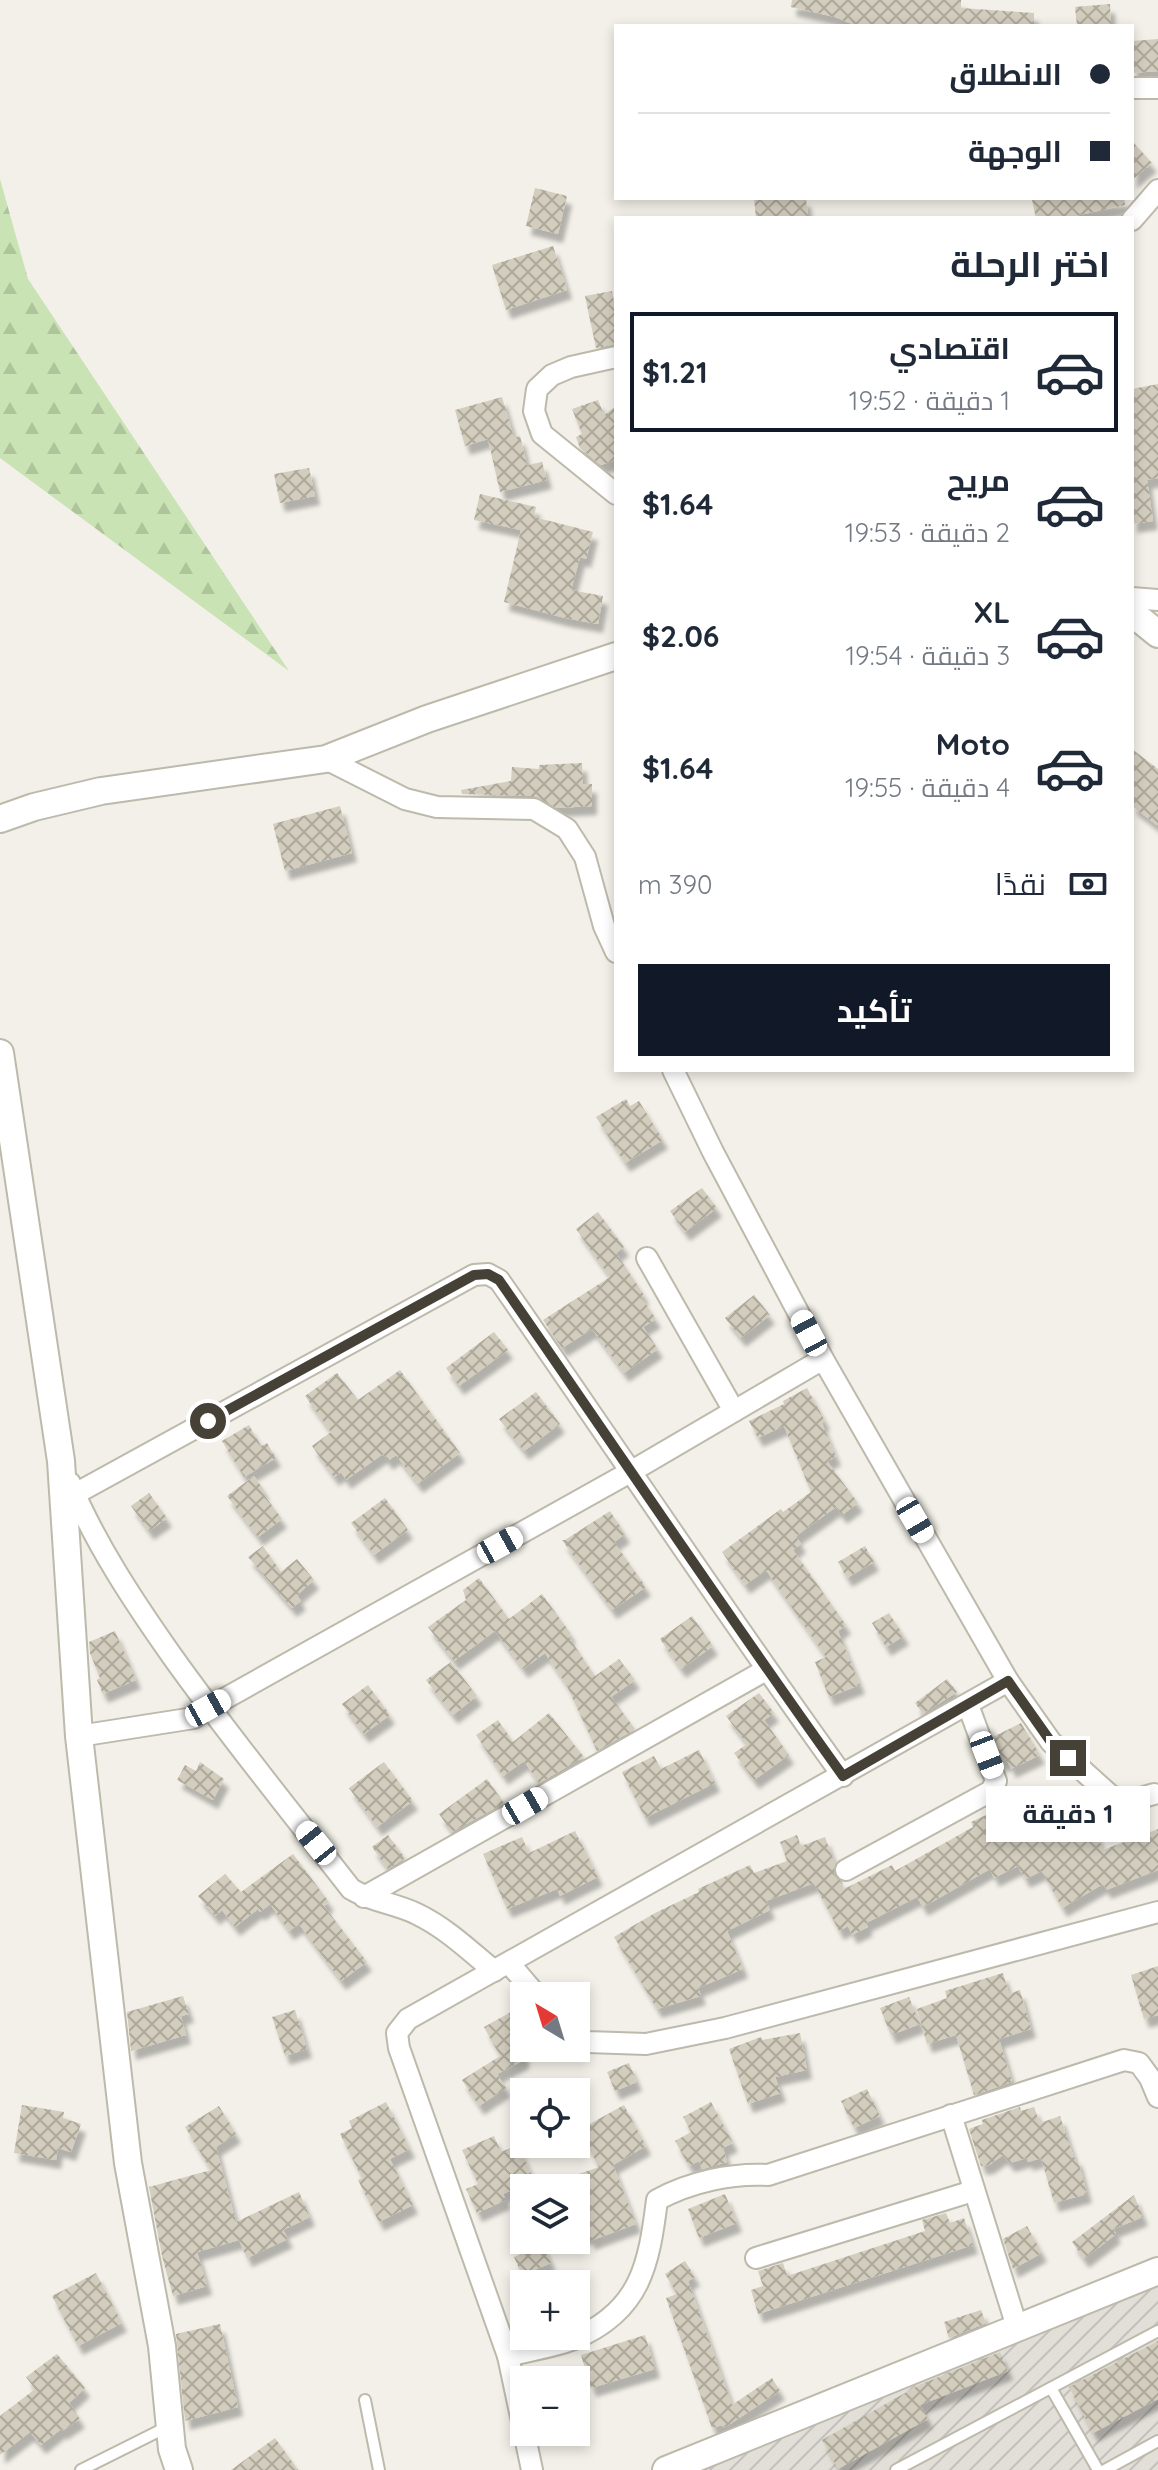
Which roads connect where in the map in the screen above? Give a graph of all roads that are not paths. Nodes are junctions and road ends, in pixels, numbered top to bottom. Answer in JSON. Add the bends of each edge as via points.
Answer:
{"nodes":[{"id":1,"x":1134,"y":88,"type":"edge"},
{"id":2,"x":1158,"y":88,"type":"edge"},
{"id":3,"x":1158,"y":190,"type":"edge"},
{"id":4,"x":1134,"y":218,"type":"edge"},
{"id":5,"x":614,"y":357,"type":"edge"},
{"id":6,"x":614,"y":492,"type":"edge"},
{"id":7,"x":1134,"y":598,"type":"edge"},
{"id":8,"x":1158,"y":600,"type":"edge"},
{"id":9,"x":1134,"y":615,"type":"edge"},
{"id":10,"x":1158,"y":634,"type":"edge"},
{"id":11,"x":614,"y":657,"type":"edge"},
{"id":12,"x":326,"y":759,"type":"junction"},
{"id":13,"x":0,"y":819,"type":"edge"},
{"id":14,"x":614,"y":948,"type":"edge"},
{"id":15,"x":0,"y":1053,"type":"edge"},
{"id":16,"x":674,"y":1072,"type":"edge"},
{"id":17,"x":647,"y":1258,"type":"dead end"},
{"id":18,"x":823,"y":1359,"type":"junction"},
{"id":19,"x":734,"y":1411,"type":"junction"},
{"id":20,"x":61,"y":1461,"type":"junction"},
{"id":21,"x":632,"y":1471,"type":"junction"},
{"id":22,"x":75,"y":1494,"type":"junction"},
{"id":23,"x":766,"y":1670,"type":"junction"},
{"id":24,"x":1008,"y":1681,"type":"junction"},
{"id":25,"x":968,"y":1705,"type":"junction"},
{"id":26,"x":208,"y":1708,"type":"junction"},
{"id":27,"x":79,"y":1736,"type":"junction"},
{"id":28,"x":843,"y":1776,"type":"junction"},
{"id":29,"x":1154,"y":1794,"type":"dead end"},
{"id":30,"x":846,"y":1870,"type":"dead end"},
{"id":31,"x":364,"y":1897,"type":"junction"},
{"id":32,"x":1158,"y":1912,"type":"edge"},
{"id":33,"x":502,"y":1967,"type":"junction"},
{"id":34,"x":520,"y":1982,"type":"edge"},
{"id":35,"x":590,"y":2042,"type":"edge"},
{"id":36,"x":1158,"y":2097,"type":"edge"},
{"id":37,"x":951,"y":2115,"type":"junction"},
{"id":38,"x":973,"y":2191,"type":"junction"},
{"id":39,"x":756,"y":2258,"type":"dead end"},
{"id":40,"x":1158,"y":2271,"type":"edge"},
{"id":41,"x":1017,"y":2327,"type":"junction"},
{"id":42,"x":1158,"y":2332,"type":"edge"},
{"id":43,"x":508,"y":2356,"type":"junction"},
{"id":44,"x":510,"y":2366,"type":"edge"},
{"id":45,"x":1051,"y":2388,"type":"junction"},
{"id":46,"x":365,"y":2400,"type":"dead end"},
{"id":47,"x":170,"y":2426,"type":"junction"},
{"id":48,"x":1158,"y":2441,"type":"edge"},
{"id":49,"x":527,"y":2446,"type":"edge"},
{"id":50,"x":81,"y":2470,"type":"edge"},
{"id":51,"x":179,"y":2470,"type":"edge"},
{"id":52,"x":379,"y":2470,"type":"edge"},
{"id":53,"x":532,"y":2470,"type":"edge"},
{"id":54,"x":666,"y":2470,"type":"edge"},
{"id":55,"x":896,"y":2470,"type":"edge"},
{"id":56,"x":1098,"y":2470,"type":"edge"},
{"id":57,"x":1105,"y":2470,"type":"edge"}],
"edges":[{"from":1,"to":2,"type":"street"},
{"from":3,"to":4,"type":"street"},
{"from":5,"to":6,"type":"street","via":[[552,375],[537,389],[534,411],[542,434]]},
{"from":7,"to":8,"type":"street"},
{"from":9,"to":10,"type":"street"},
{"from":11,"to":12,"type":"street"},
{"from":12,"to":13,"type":"street","via":[[101,791]]},
{"from":12,"to":14,"type":"street","via":[[405,799],[437,807],[534,809],[567,829],[585,857]]},
{"from":15,"to":20,"type":"street"},
{"from":16,"to":18,"type":"street"},
{"from":17,"to":19,"type":"street"},
{"from":18,"to":19,"type":"street"},
{"from":18,"to":24,"type":"street"},
{"from":19,"to":21,"type":"street"},
{"from":20,"to":22,"type":"street"},
{"from":20,"to":27,"type":"street"},
{"from":21,"to":22,"type":"street","via":[[499,1280],[488,1274],[474,1275]]},
{"from":21,"to":23,"type":"street"},
{"from":21,"to":26,"type":"street"},
{"from":22,"to":26,"type":"street","via":[[107,1558]]},
{"from":23,"to":28,"type":"street"},
{"from":23,"to":31,"type":"street"},
{"from":24,"to":25,"type":"street"},
{"from":24,"to":29,"type":"street","via":[[1051,1742],[1111,1796],[1130,1801]]},
{"from":25,"to":28,"type":"street"},
{"from":25,"to":30,"type":"street","via":[[996,1781],[991,1791]]},
{"from":26,"to":27,"type":"street","via":[[194,1718]]},
{"from":26,"to":31,"type":"street","via":[[351,1889]]},
{"from":27,"to":47,"type":"street","via":[[128,2163],[162,2346]]},
{"from":28,"to":33,"type":"street"},
{"from":31,"to":33,"type":"street","via":[[413,1912]]},
{"from":32,"to":35,"type":"street","via":[[725,2028],[646,2044]]},
{"from":33,"to":34,"type":"street"},
{"from":33,"to":43,"type":"street","via":[[408,2019],[397,2033]]},
{"from":36,"to":37,"type":"street","via":[[1139,2063],[1124,2060]]},
{"from":37,"to":38,"type":"street"},
{"from":37,"to":43,"type":"street","via":[[768,2175],[739,2174],[657,2200],[651,2248],[627,2301],[604,2323],[573,2339]]},
{"from":38,"to":39,"type":"street"},
{"from":38,"to":41,"type":"street"},
{"from":40,"to":41,"type":"street"},
{"from":41,"to":54,"type":"street"},
{"from":42,"to":45,"type":"lane"},
{"from":43,"to":44,"type":"street"},
{"from":45,"to":55,"type":"lane"},
{"from":45,"to":56,"type":"lane"},
{"from":46,"to":52,"type":"lane"},
{"from":47,"to":50,"type":"lane"},
{"from":47,"to":51,"type":"street"},
{"from":48,"to":57,"type":"lane"},
{"from":49,"to":53,"type":"street"}]}
